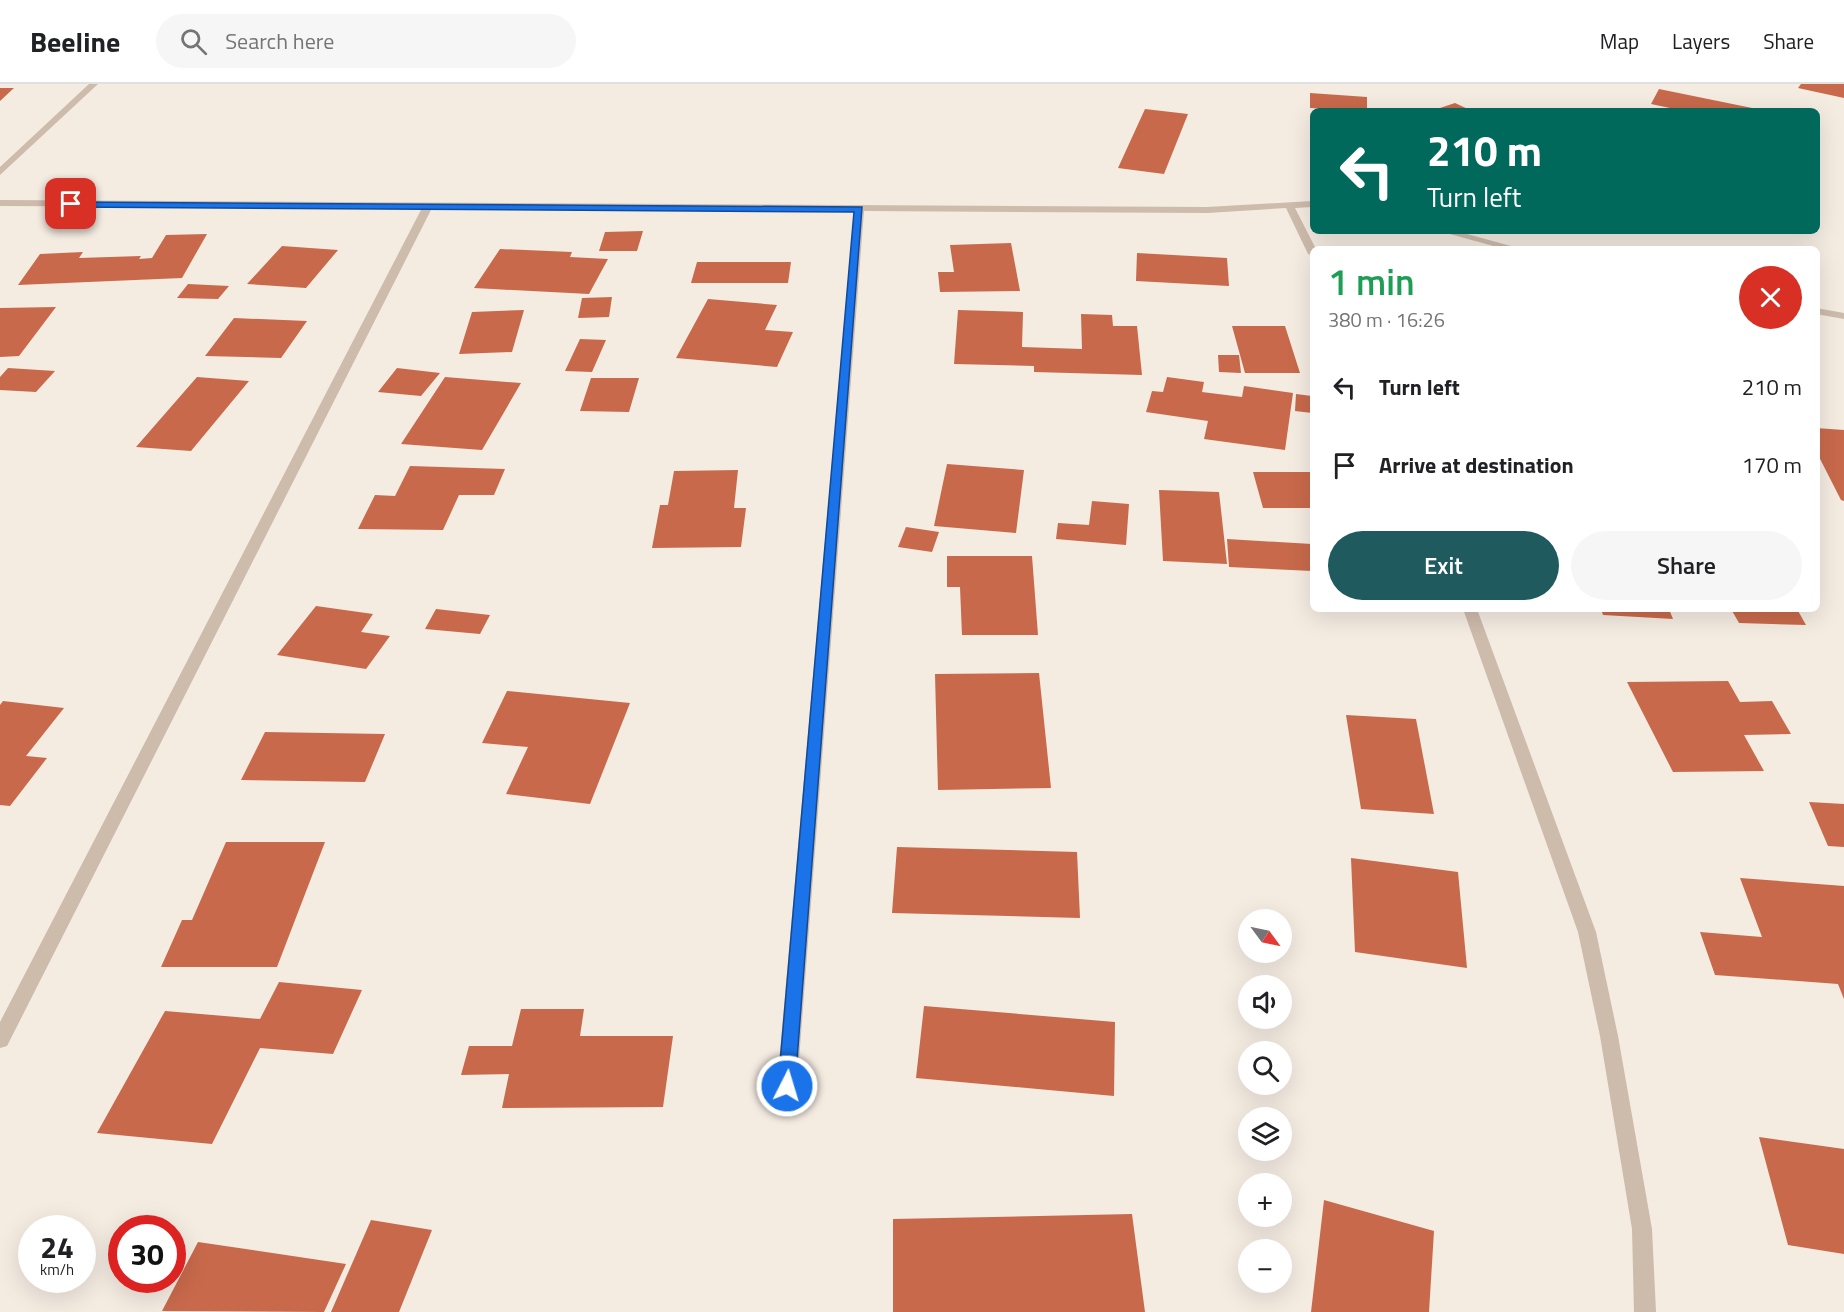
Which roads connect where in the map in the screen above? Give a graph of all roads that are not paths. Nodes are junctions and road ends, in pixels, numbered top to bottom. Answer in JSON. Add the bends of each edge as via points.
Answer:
{"nodes":[{"id":1,"x":94,"y":84,"type":"edge"},
{"id":2,"x":0,"y":172,"type":"edge"},
{"id":3,"x":0,"y":203,"type":"edge"},
{"id":4,"x":1310,"y":204,"type":"edge"},
{"id":5,"x":1289,"y":205,"type":"junction"},
{"id":6,"x":428,"y":207,"type":"junction"},
{"id":7,"x":859,"y":209,"type":"junction"},
{"id":8,"x":1456,"y":234,"type":"edge"},
{"id":9,"x":1505,"y":246,"type":"edge"},
{"id":10,"x":1310,"y":248,"type":"edge"},
{"id":11,"x":1820,"y":312,"type":"edge"},
{"id":12,"x":1844,"y":316,"type":"edge"},
{"id":13,"x":1471,"y":612,"type":"edge"},
{"id":14,"x":0,"y":1040,"type":"edge"},
{"id":15,"x":787,"y":1086,"type":"dead end"},
{"id":16,"x":1645,"y":1312,"type":"edge"}],
"edges":[{"from":1,"to":2,"type":"street"},
{"from":3,"to":6,"type":"street"},
{"from":4,"to":5,"type":"street"},
{"from":5,"to":7,"type":"street","via":[[1207,210]]},
{"from":5,"to":10,"type":"street"},
{"from":6,"to":7,"type":"street"},
{"from":6,"to":14,"type":"street"},
{"from":7,"to":15,"type":"street"},
{"from":8,"to":9,"type":"street"},
{"from":11,"to":12,"type":"street"},
{"from":13,"to":16,"type":"street","via":[[1587,932],[1642,1228]]}]}
